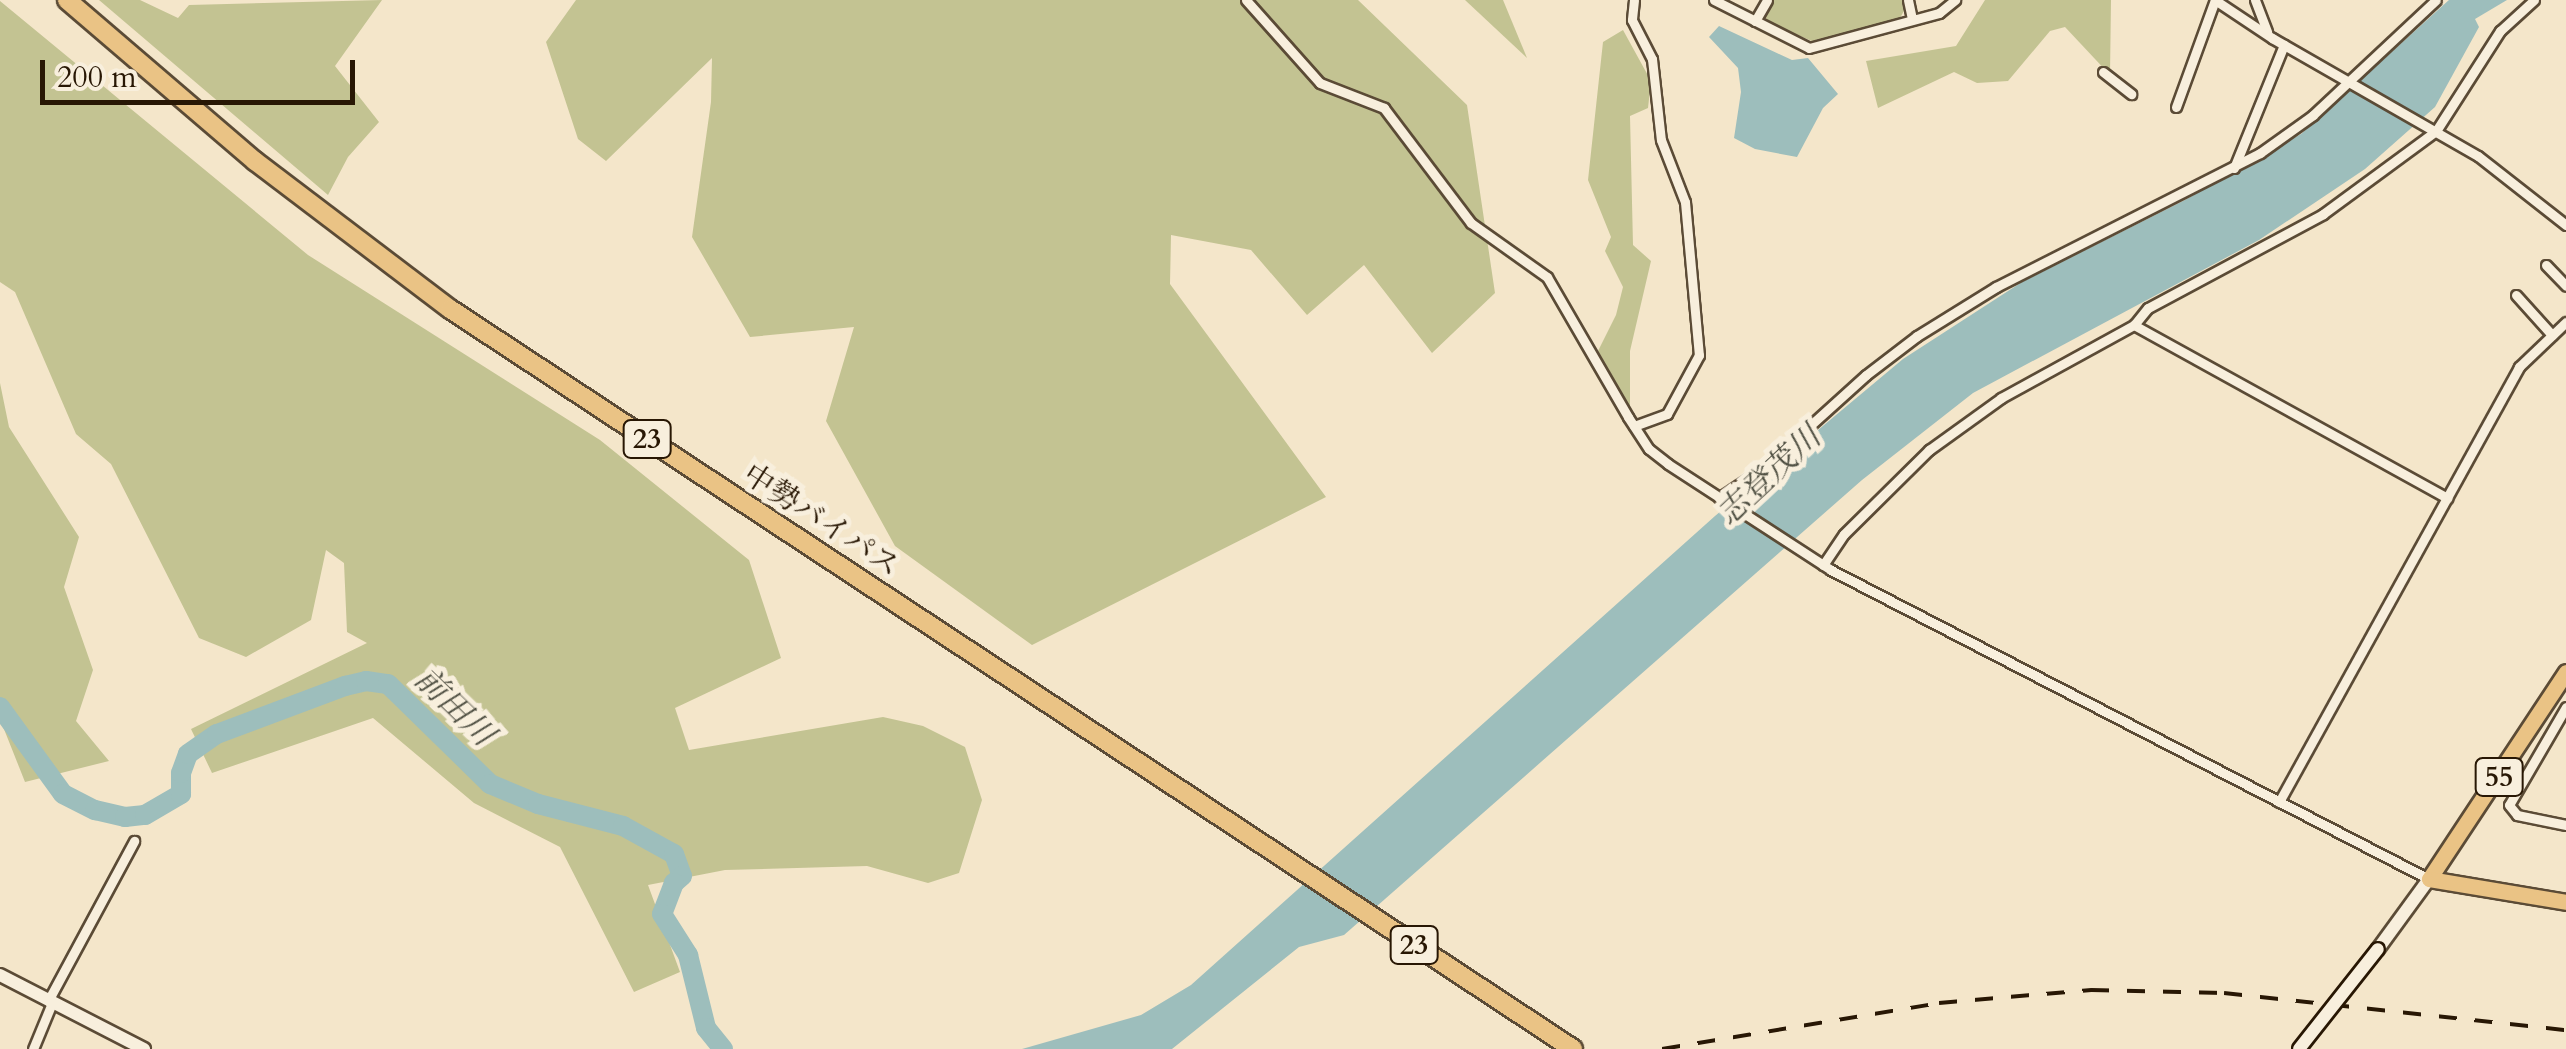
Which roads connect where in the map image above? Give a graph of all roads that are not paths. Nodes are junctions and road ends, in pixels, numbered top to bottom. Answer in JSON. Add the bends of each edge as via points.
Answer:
{"nodes":[{"id":1,"x":67,"y":0,"type":"edge"},
{"id":2,"x":1246,"y":0,"type":"edge"},
{"id":3,"x":1634,"y":0,"type":"edge"},
{"id":4,"x":1714,"y":0,"type":"edge"},
{"id":5,"x":1768,"y":0,"type":"edge"},
{"id":6,"x":1908,"y":0,"type":"edge"},
{"id":7,"x":1956,"y":0,"type":"edge"},
{"id":8,"x":2215,"y":0,"type":"edge"},
{"id":9,"x":2256,"y":0,"type":"edge"},
{"id":10,"x":2436,"y":0,"type":"edge"},
{"id":11,"x":2534,"y":0,"type":"edge"},
{"id":12,"x":1755,"y":20,"type":"junction"},
{"id":13,"x":1912,"y":20,"type":"junction"},
{"id":14,"x":2272,"y":38,"type":"junction"},
{"id":15,"x":2284,"y":45,"type":"junction"},
{"id":16,"x":2104,"y":72,"type":"dead end"},
{"id":17,"x":2349,"y":81,"type":"junction"},
{"id":18,"x":2132,"y":94,"type":"dead end"},
{"id":19,"x":2176,"y":107,"type":"dead end"},
{"id":20,"x":2434,"y":130,"type":"junction"},
{"id":21,"x":2234,"y":168,"type":"junction"},
{"id":22,"x":2566,"y":225,"type":"edge"},
{"id":23,"x":2546,"y":265,"type":"dead end"},
{"id":24,"x":2566,"y":286,"type":"edge"},
{"id":25,"x":2516,"y":295,"type":"dead end"},
{"id":26,"x":2566,"y":322,"type":"edge"},
{"id":27,"x":2134,"y":326,"type":"junction"},
{"id":28,"x":2552,"y":335,"type":"junction"},
{"id":29,"x":1634,"y":426,"type":"junction"},
{"id":30,"x":2448,"y":498,"type":"junction"},
{"id":31,"x":1722,"y":500,"type":"junction"},
{"id":32,"x":1823,"y":566,"type":"junction"},
{"id":33,"x":2566,"y":672,"type":"edge"},
{"id":34,"x":2566,"y":707,"type":"edge"},
{"id":35,"x":2279,"y":802,"type":"junction"},
{"id":36,"x":2566,"y":825,"type":"edge"},
{"id":37,"x":134,"y":841,"type":"dead end"},
{"id":38,"x":2430,"y":879,"type":"junction"},
{"id":39,"x":2566,"y":902,"type":"edge"},
{"id":40,"x":0,"y":976,"type":"edge"},
{"id":41,"x":50,"y":1002,"type":"junction"},
{"id":42,"x":33,"y":1049,"type":"edge"},
{"id":43,"x":144,"y":1049,"type":"edge"},
{"id":44,"x":1573,"y":1049,"type":"edge"},
{"id":45,"x":2299,"y":1049,"type":"edge"}],
"edges":[{"from":1,"to":44,"type":"highway","name":"中勢バイパス","number":"23","via":[[255,161],[450,308]]},
{"from":2,"to":29,"type":"street","via":[[1320,83],[1384,108],[1471,223],[1547,277]]},
{"from":3,"to":29,"type":"street","via":[[1632,20],[1652,59],[1662,140],[1684,202],[1700,355],[1667,414]]},
{"from":4,"to":12,"type":"street"},
{"from":5,"to":12,"type":"street"},
{"from":6,"to":13,"type":"street"},
{"from":7,"to":13,"type":"street","via":[[1939,14]]},
{"from":8,"to":14,"type":"street"},
{"from":8,"to":19,"type":"street"},
{"from":9,"to":14,"type":"street"},
{"from":10,"to":17,"type":"street"},
{"from":11,"to":20,"type":"street","via":[[2500,31]]},
{"from":12,"to":13,"type":"street","via":[[1809,48]]},
{"from":14,"to":15,"type":"street"},
{"from":15,"to":17,"type":"street"},
{"from":15,"to":21,"type":"street"},
{"from":16,"to":18,"type":"street"},
{"from":17,"to":20,"type":"street"},
{"from":17,"to":21,"type":"street","via":[[2313,115]]},
{"from":20,"to":22,"type":"street","via":[[2532,194]]},
{"from":20,"to":27,"type":"street","via":[[2323,214],[2148,308]]},
{"from":21,"to":31,"type":"street","via":[[1996,287],[1917,336]]},
{"from":23,"to":24,"type":"street"},
{"from":25,"to":28,"type":"street"},
{"from":26,"to":28,"type":"street"},
{"from":27,"to":30,"type":"street"},
{"from":27,"to":32,"type":"street","via":[[2001,398],[1929,450],[1844,534]]},
{"from":28,"to":30,"type":"street","via":[[2518,368]]},
{"from":29,"to":31,"type":"street","via":[[1649,449]]},
{"from":30,"to":35,"type":"street"},
{"from":31,"to":32,"type":"street"},
{"from":32,"to":35,"type":"street"},
{"from":33,"to":38,"type":"main road","number":"55"},
{"from":34,"to":36,"type":"street","via":[[2509,804],[2524,818]]},
{"from":35,"to":38,"type":"street"},
{"from":37,"to":41,"type":"street"},
{"from":38,"to":39,"type":"main road"},
{"from":38,"to":45,"type":"main road","bridge":true},
{"from":40,"to":41,"type":"main road"},
{"from":41,"to":42,"type":"street"},
{"from":41,"to":43,"type":"main road"}]}
